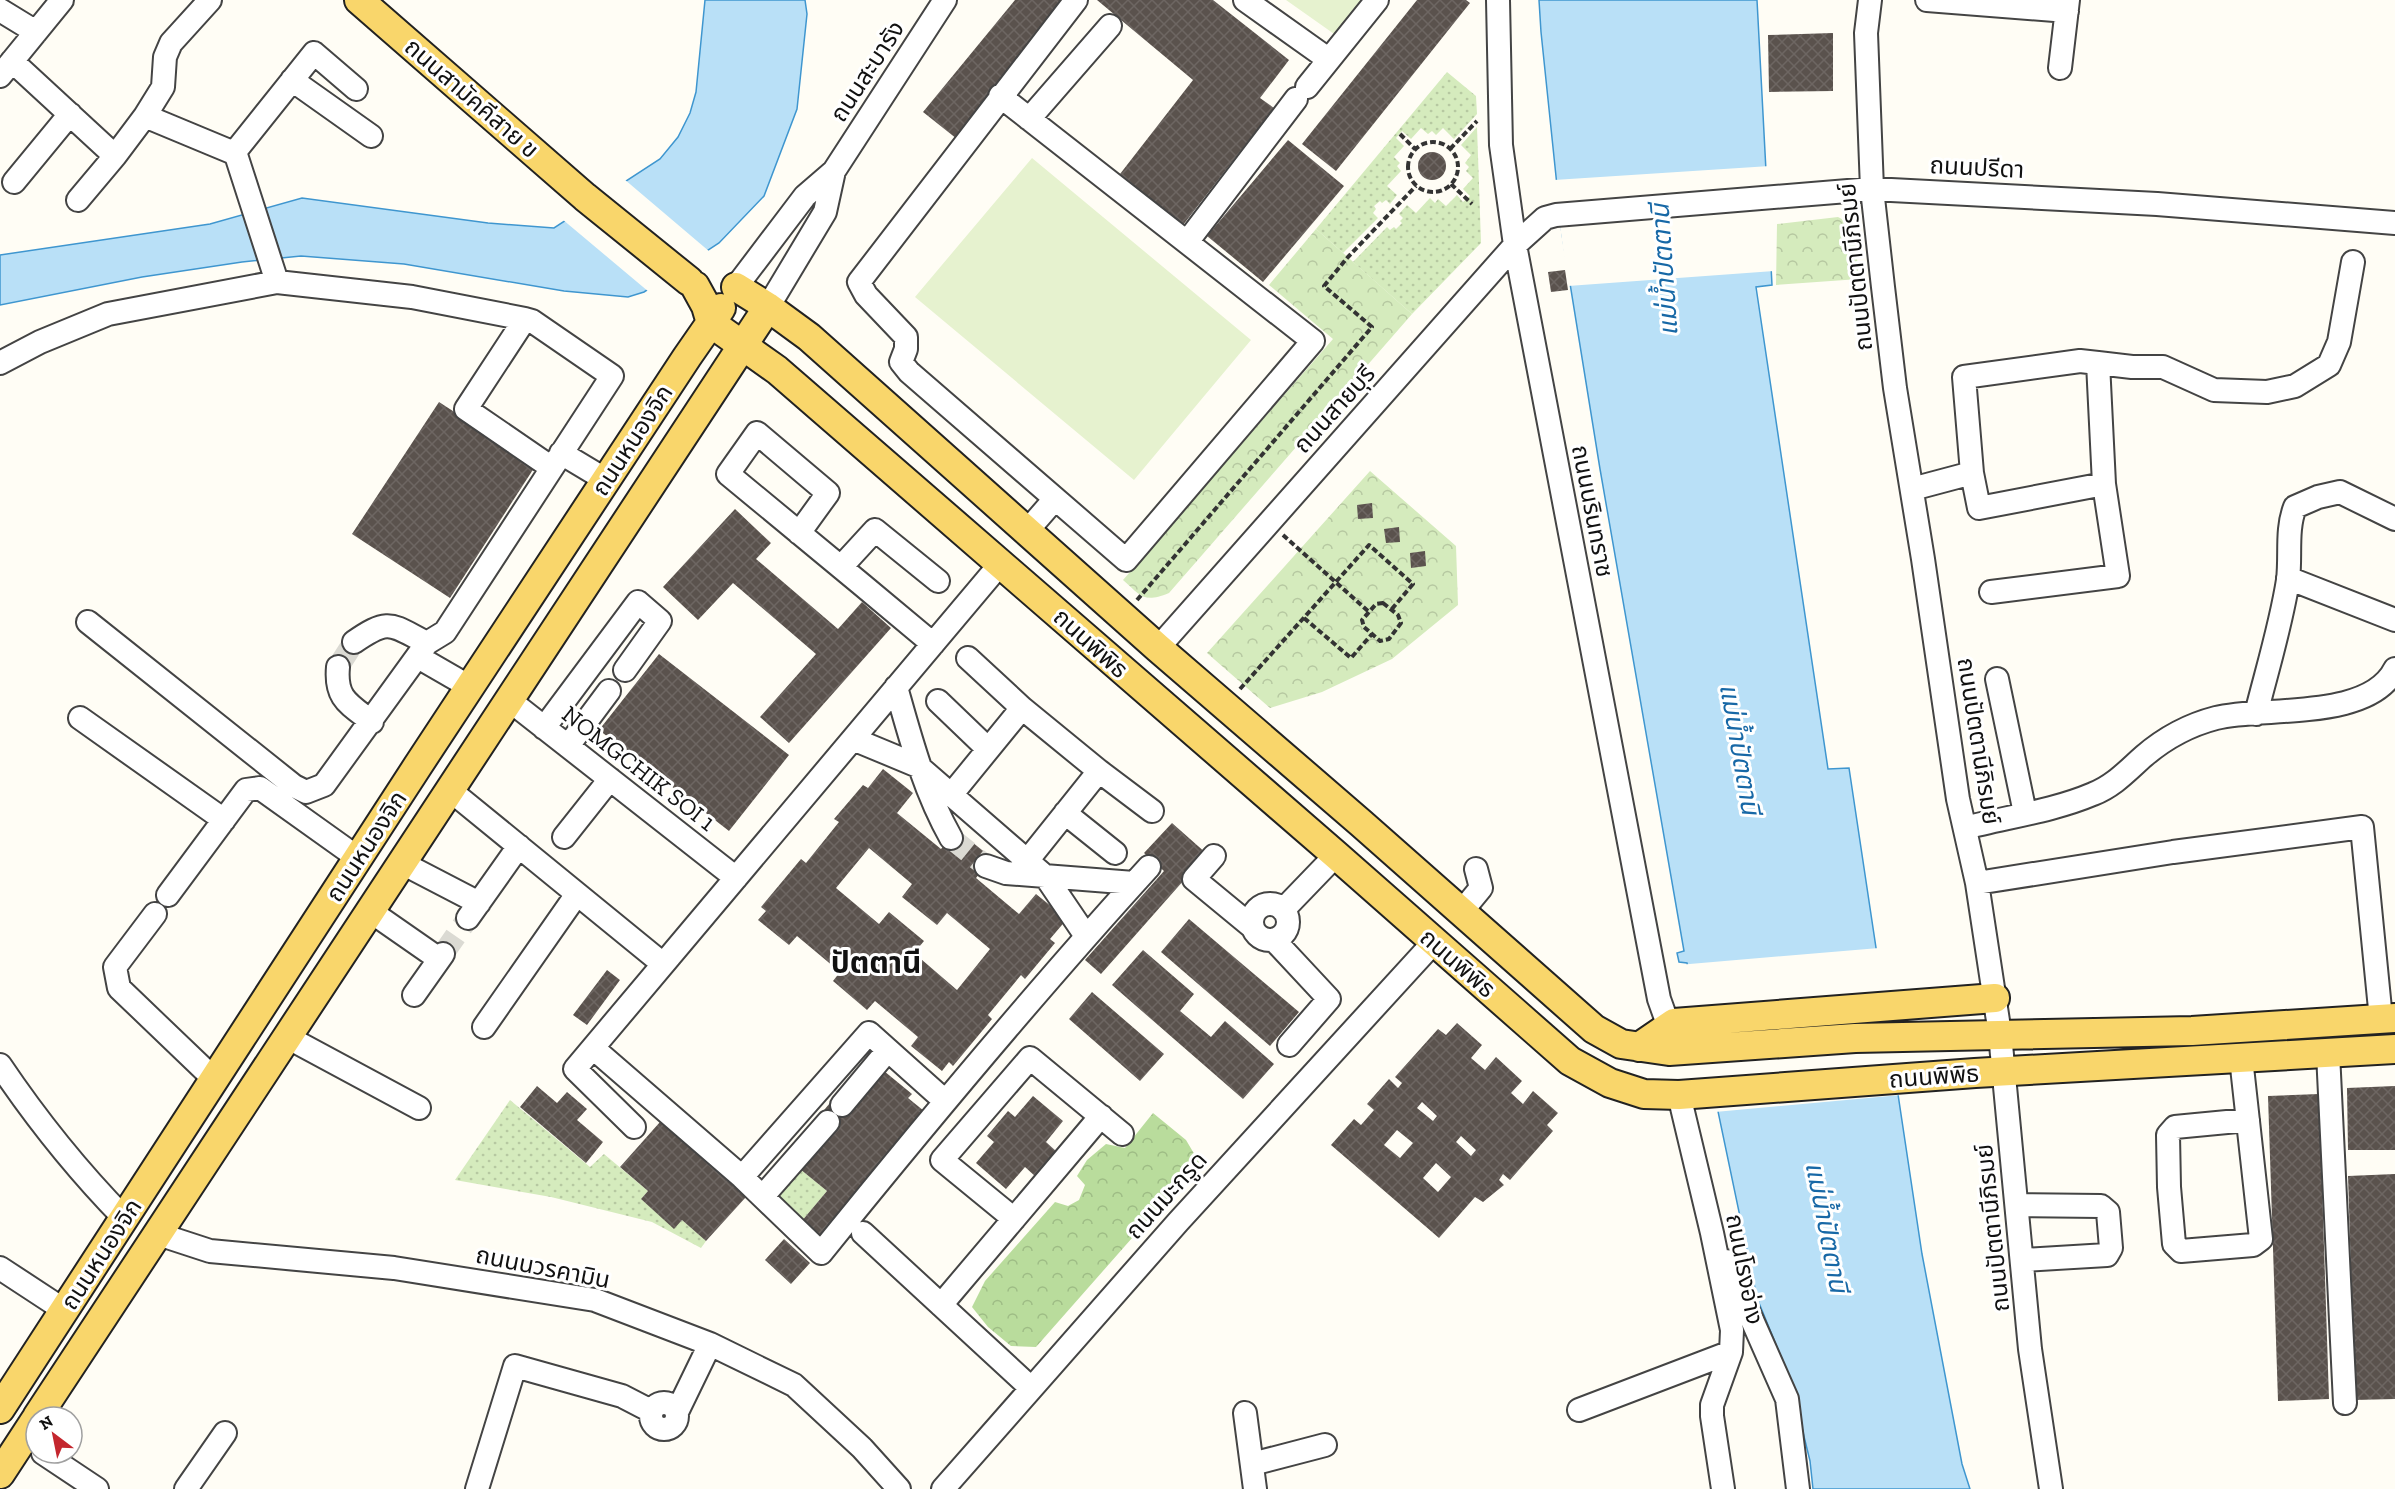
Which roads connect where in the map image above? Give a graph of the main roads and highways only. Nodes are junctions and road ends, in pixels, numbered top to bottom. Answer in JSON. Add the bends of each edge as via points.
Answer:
{"nodes":[{"id":1,"x":359,"y":0,"type":"edge"},
{"id":2,"x":692,"y":284,"type":"junction"},
{"id":3,"x":736,"y":287,"type":"junction"},
{"id":4,"x":768,"y":307,"type":"junction"},
{"id":5,"x":711,"y":323,"type":"junction"},
{"id":6,"x":742,"y":345,"type":"junction"},
{"id":7,"x":1027,"y":531,"type":"junction"},
{"id":8,"x":1001,"y":563,"type":"junction"},
{"id":9,"x":1150,"y":641,"type":"junction"},
{"id":10,"x":1115,"y":664,"type":"junction"},
{"id":11,"x":1260,"y":735,"type":"junction"},
{"id":12,"x":1233,"y":766,"type":"junction"},
{"id":13,"x":417,"y":767,"type":"junction"},
{"id":14,"x":451,"y":791,"type":"junction"},
{"id":15,"x":1362,"y":824,"type":"junction"},
{"id":16,"x":1336,"y":855,"type":"junction"},
{"id":17,"x":358,"y":858,"type":"junction"},
{"id":18,"x":396,"y":872,"type":"junction"},
{"id":19,"x":1462,"y":911,"type":"junction"},
{"id":20,"x":1434,"y":942,"type":"junction"},
{"id":21,"x":1995,"y":998,"type":"road end"},
{"id":22,"x":2388,"y":1018,"type":"edge"},
{"id":23,"x":1639,"y":1047,"type":"junction"},
{"id":24,"x":2395,"y":1049,"type":"edge"},
{"id":25,"x":214,"y":1079,"type":"junction"},
{"id":26,"x":246,"y":1099,"type":"junction"},
{"id":27,"x":64,"y":1310,"type":"junction"},
{"id":28,"x":95,"y":1330,"type":"junction"},
{"id":29,"x":52,"y":1405,"type":"edge"},
{"id":30,"x":0,"y":1409,"type":"edge"},
{"id":31,"x":24,"y":1447,"type":"edge"},
{"id":32,"x":0,"y":1474,"type":"edge"}],
"edges":[{"from":1,"to":2,"type":"main road","name":"ถนนสามัคคีสาย ข","via":[[585,197]]},
{"from":2,"to":3,"type":"main road","via":[[716,289]]},
{"from":2,"to":5,"type":"main road"},
{"from":3,"to":4,"type":"main road","name":"ถนนพิพิธ"},
{"from":3,"to":5,"type":"main road","name":"ถนนหนองจิก"},
{"from":4,"to":6,"type":"main road","name":"ถนนหนองจิก"},
{"from":4,"to":7,"type":"main road","name":"ถนนพิพิธ","via":[[809,337]]},
{"from":5,"to":6,"type":"main road","name":"ถนนพิพิธ"},
{"from":5,"to":13,"type":"main road","name":"ถนนหนองจิก"},
{"from":6,"to":8,"type":"main road","name":"ถนนพิพิธ","via":[[777,370]]},
{"from":6,"to":14,"type":"main road","name":"ถนนหนองจิก"},
{"from":7,"to":8,"type":"main road"},
{"from":7,"to":9,"type":"main road","name":"ถนนพิพิธ"},
{"from":8,"to":10,"type":"main road","name":"ถนนพิพิธ"},
{"from":9,"to":10,"type":"main road"},
{"from":9,"to":11,"type":"main road","name":"ถนนพิพิธ"},
{"from":10,"to":12,"type":"main road","name":"ถนนพิพิธ"},
{"from":11,"to":12,"type":"main road"},
{"from":11,"to":15,"type":"main road","name":"ถนนพิพิธ"},
{"from":12,"to":16,"type":"main road","name":"ถนนพิพิธ"},
{"from":13,"to":14,"type":"main road"},
{"from":13,"to":17,"type":"main road","name":"ถนนหนองจิก"},
{"from":14,"to":18,"type":"main road","name":"ถนนหนองจิก"},
{"from":15,"to":16,"type":"main road"},
{"from":15,"to":19,"type":"main road","name":"ถนนพิพิธ"},
{"from":16,"to":20,"type":"main road","name":"ถนนพิพิธ"},
{"from":17,"to":18,"type":"main road"},
{"from":17,"to":25,"type":"main road","name":"ถนนหนองจิก"},
{"from":18,"to":26,"type":"main road","name":"ถนนหนองจิก"},
{"from":19,"to":20,"type":"main road"},
{"from":19,"to":23,"type":"main road","name":"ถนนพิพิธ","via":[[1594,1029],[1621,1044]]},
{"from":20,"to":24,"type":"main road","name":"ถนนพิพิธ","via":[[1570,1061],[1610,1083],[1644,1094],[1688,1095],[1975,1073]]},
{"from":21,"to":23,"type":"main road","via":[[1671,1025]]},
{"from":22,"to":23,"type":"main road","name":"ถนนพิพิธ","via":[[2192,1031],[1855,1038],[1669,1051]]},
{"from":25,"to":26,"type":"main road"},
{"from":25,"to":27,"type":"main road","name":"ถนนหนองจิก"},
{"from":26,"to":28,"type":"main road","name":"ถนนหนองจิก"},
{"from":27,"to":28,"type":"main road"},
{"from":27,"to":30,"type":"main road","name":"ถนนหนองจิก"},
{"from":28,"to":29,"type":"main road","name":"ถนนหนองจิก"},
{"from":31,"to":32,"type":"main road","name":"ถนนหนองจิก"}]}
